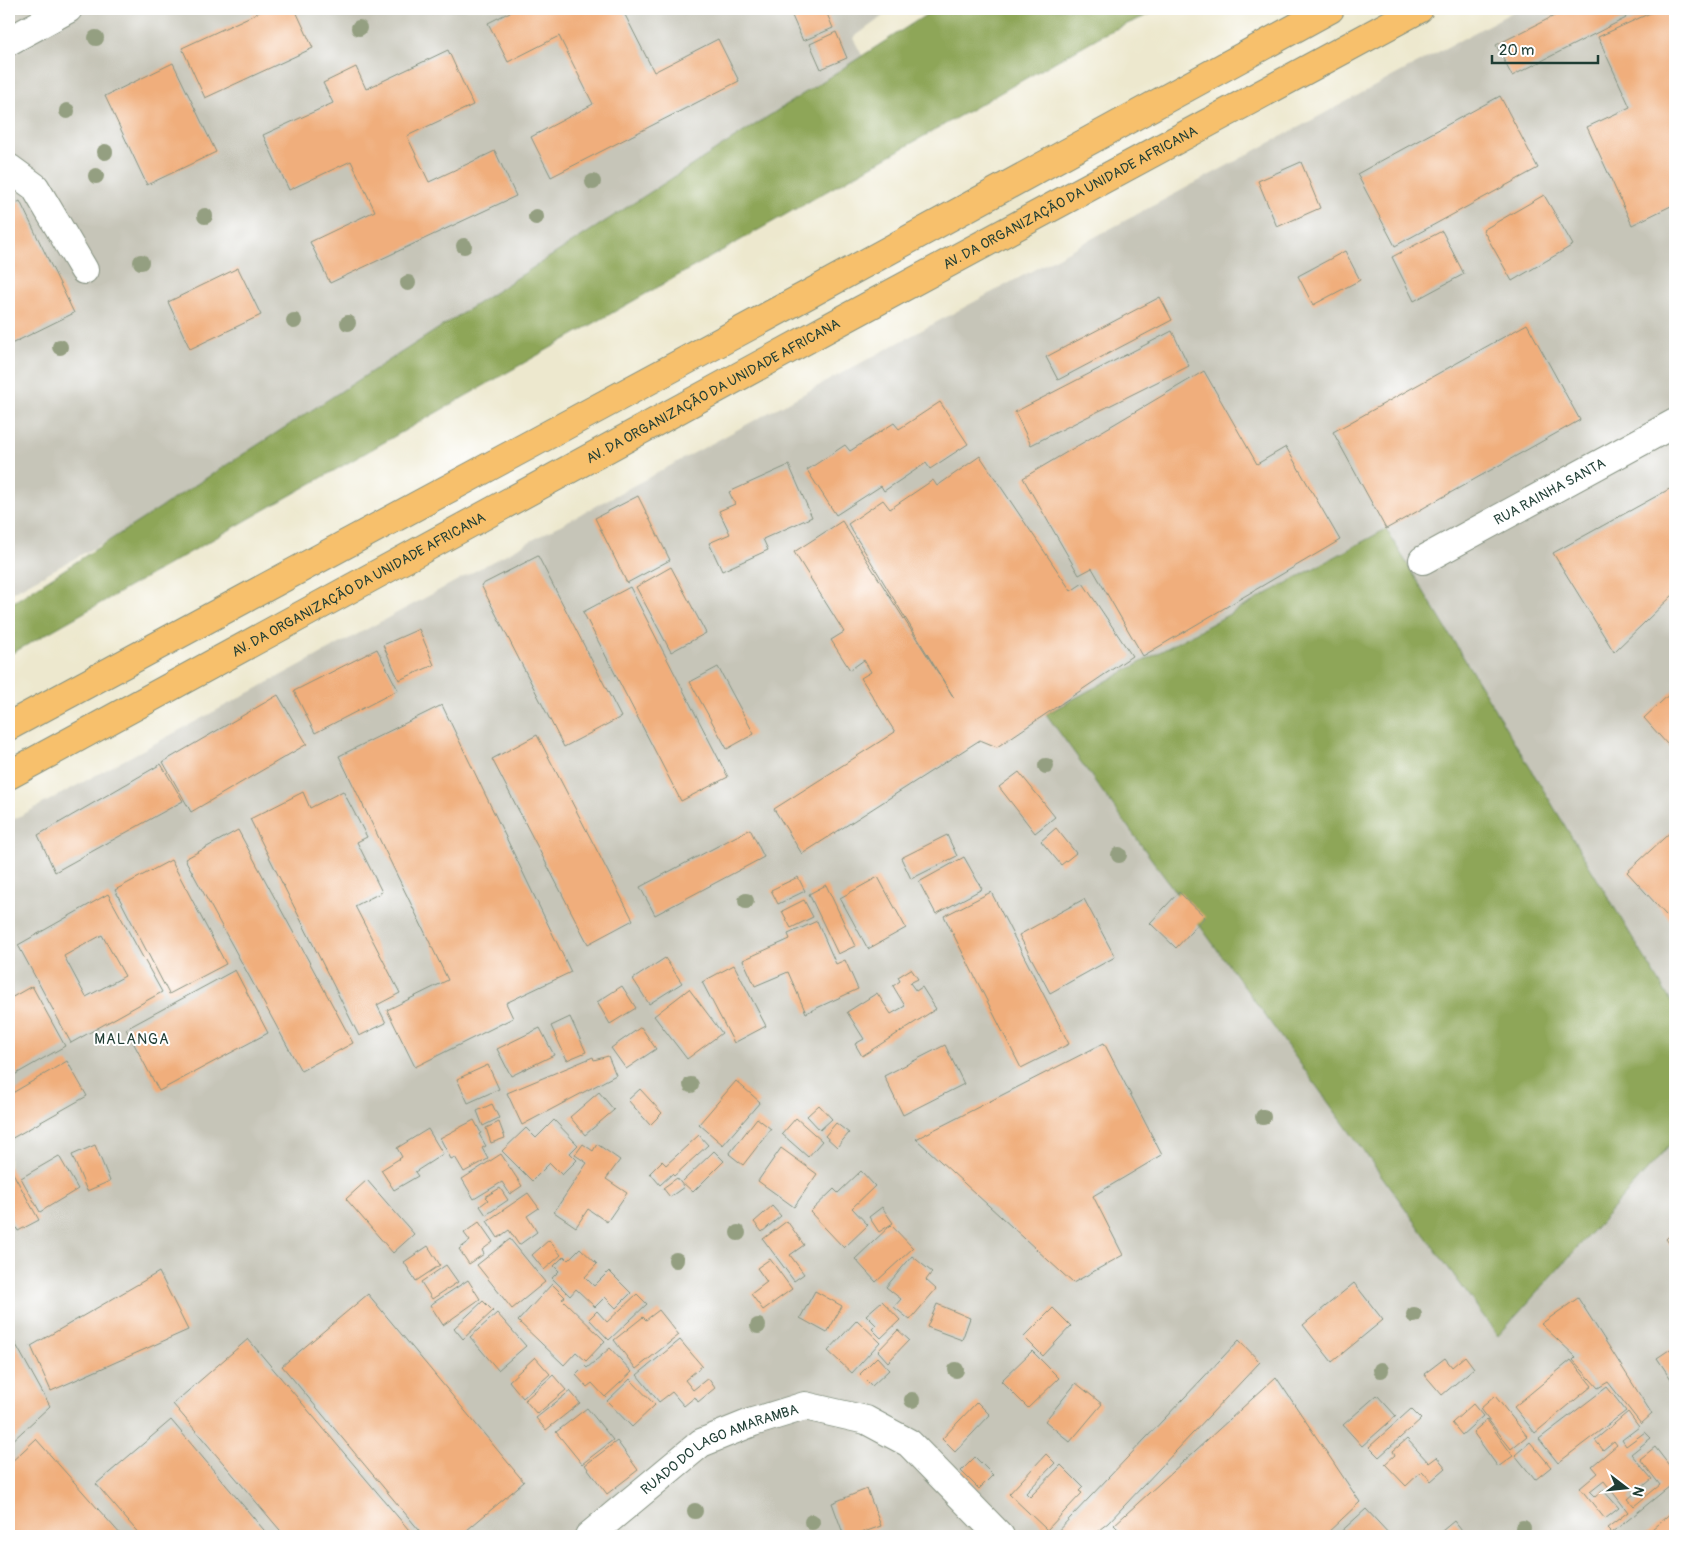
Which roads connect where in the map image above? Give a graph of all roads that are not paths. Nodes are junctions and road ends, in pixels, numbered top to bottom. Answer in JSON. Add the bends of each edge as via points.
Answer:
{"nodes":[{"id":1,"x":68,"y":9,"type":"edge"},
{"id":2,"x":1330,"y":9,"type":"edge"},
{"id":3,"x":1419,"y":9,"type":"edge"},
{"id":4,"x":9,"y":41,"type":"edge"},
{"id":5,"x":9,"y":168,"type":"edge"},
{"id":6,"x":84,"y":270,"type":"dead end"},
{"id":7,"x":1675,"y":423,"type":"edge"},
{"id":8,"x":1423,"y":560,"type":"dead end"},
{"id":9,"x":9,"y":726,"type":"edge"},
{"id":10,"x":9,"y":775,"type":"edge"},
{"id":11,"x":589,"y":1536,"type":"edge"},
{"id":12,"x":1000,"y":1536,"type":"edge"}],
"edges":[{"from":1,"to":4,"type":"street"},
{"from":2,"to":9,"type":"highway"},
{"from":3,"to":10,"type":"highway","name":"AV. DA ORGANIZAÇÃO DA UNIDADE AFRICANA"},
{"from":5,"to":6,"type":"street","via":[[35,187]]},
{"from":7,"to":8,"type":"street","name":"RUA RAINHA SANTA"},
{"from":11,"to":12,"type":"street","name":"RUADO DO LAGO AMARAMBA","via":[[701,1443],[805,1406],[866,1420],[909,1443]]}]}
